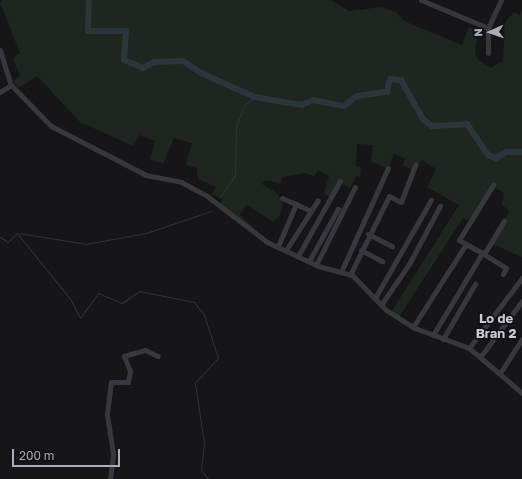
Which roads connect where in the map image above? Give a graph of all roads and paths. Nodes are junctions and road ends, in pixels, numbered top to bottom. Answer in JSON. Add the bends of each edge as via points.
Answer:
{"nodes":[{"id":1,"x":421,"y":0,"type":"edge"},
{"id":2,"x":501,"y":0,"type":"edge"},
{"id":3,"x":488,"y":28,"type":"junction"},
{"id":4,"x":0,"y":50,"type":"edge"},
{"id":5,"x":488,"y":53,"type":"dead end"},
{"id":6,"x":11,"y":85,"type":"junction"},
{"id":7,"x":0,"y":92,"type":"edge"},
{"id":8,"x":415,"y":164,"type":"dead end"},
{"id":9,"x":388,"y":168,"type":"dead end"},
{"id":10,"x":340,"y":181,"type":"dead end"},
{"id":11,"x":493,"y":185,"type":"dead end"},
{"id":12,"x":355,"y":187,"type":"dead end"},
{"id":13,"x":282,"y":198,"type":"dead end"},
{"id":14,"x":318,"y":200,"type":"dead end"},
{"id":15,"x":431,"y":200,"type":"dead end"},
{"id":16,"x":296,"y":204,"type":"junction"},
{"id":17,"x":440,"y":206,"type":"dead end"},
{"id":18,"x":338,"y":209,"type":"dead end"},
{"id":19,"x":311,"y":211,"type":"junction"},
{"id":20,"x":504,"y":221,"type":"dead end"},
{"id":21,"x":368,"y":234,"type":"junction"},
{"id":22,"x":466,"y":244,"type":"junction"},
{"id":23,"x":278,"y":246,"type":"junction"},
{"id":24,"x":392,"y":246,"type":"dead end"},
{"id":25,"x":286,"y":250,"type":"junction"},
{"id":26,"x":361,"y":250,"type":"junction"},
{"id":27,"x":483,"y":253,"type":"junction"},
{"id":28,"x":298,"y":256,"type":"junction"},
{"id":29,"x":309,"y":261,"type":"junction"},
{"id":30,"x":382,"y":261,"type":"dead end"},
{"id":31,"x":316,"y":264,"type":"junction"},
{"id":32,"x":341,"y":272,"type":"junction"},
{"id":33,"x":503,"y":274,"type":"dead end"},
{"id":34,"x":350,"y":275,"type":"junction"},
{"id":35,"x":522,"y":278,"type":"edge"},
{"id":36,"x":475,"y":284,"type":"dead end"},
{"id":37,"x":375,"y":298,"type":"junction"},
{"id":38,"x":522,"y":301,"type":"edge"},
{"id":39,"x":382,"y":305,"type":"junction"},
{"id":40,"x":413,"y":327,"type":"junction"},
{"id":41,"x":432,"y":335,"type":"junction"},
{"id":42,"x":443,"y":339,"type":"junction"},
{"id":43,"x":522,"y":339,"type":"edge"},
{"id":44,"x":469,"y":348,"type":"junction"},
{"id":45,"x":158,"y":356,"type":"dead end"},
{"id":46,"x":481,"y":356,"type":"junction"},
{"id":47,"x":500,"y":373,"type":"junction"},
{"id":48,"x":522,"y":393,"type":"edge"},
{"id":49,"x":110,"y":479,"type":"edge"}],
"edges":[{"from":1,"to":3,"type":"street"},
{"from":2,"to":3,"type":"street"},
{"from":3,"to":5,"type":"street"},
{"from":4,"to":6,"type":"street"},
{"from":6,"to":7,"type":"street"},
{"from":6,"to":23,"type":"street","via":[[51,126],[146,175],[181,182],[207,196],[267,242]]},
{"from":8,"to":21,"type":"street","via":[[401,202],[389,196]]},
{"from":9,"to":32,"type":"street"},
{"from":10,"to":28,"type":"street"},
{"from":11,"to":22,"type":"street","via":[[459,240]]},
{"from":12,"to":31,"type":"street"},
{"from":13,"to":16,"type":"street"},
{"from":14,"to":19,"type":"street"},
{"from":15,"to":37,"type":"street"},
{"from":16,"to":19,"type":"street"},
{"from":16,"to":23,"type":"street"},
{"from":17,"to":39,"type":"street","via":[[409,264]]},
{"from":18,"to":29,"type":"street"},
{"from":19,"to":25,"type":"street"},
{"from":20,"to":27,"type":"street"},
{"from":21,"to":24,"type":"street"},
{"from":21,"to":26,"type":"street"},
{"from":22,"to":27,"type":"street"},
{"from":22,"to":40,"type":"street"},
{"from":23,"to":25,"type":"street"},
{"from":25,"to":28,"type":"street"},
{"from":26,"to":30,"type":"street"},
{"from":26,"to":34,"type":"street"},
{"from":27,"to":33,"type":"street","via":[[506,268]]},
{"from":27,"to":41,"type":"street"},
{"from":28,"to":29,"type":"street"},
{"from":29,"to":31,"type":"street"},
{"from":31,"to":32,"type":"street"},
{"from":32,"to":34,"type":"street"},
{"from":34,"to":37,"type":"street"},
{"from":35,"to":44,"type":"street"},
{"from":36,"to":42,"type":"street"},
{"from":37,"to":39,"type":"street"},
{"from":38,"to":46,"type":"street"},
{"from":39,"to":40,"type":"street"},
{"from":40,"to":41,"type":"street"},
{"from":41,"to":42,"type":"street"},
{"from":42,"to":44,"type":"street"},
{"from":43,"to":47,"type":"street"},
{"from":44,"to":46,"type":"street"},
{"from":45,"to":49,"type":"street","via":[[145,350],[124,356],[130,371],[128,382],[111,382],[107,414],[113,454]]},
{"from":46,"to":47,"type":"street"},
{"from":47,"to":48,"type":"street"}]}
